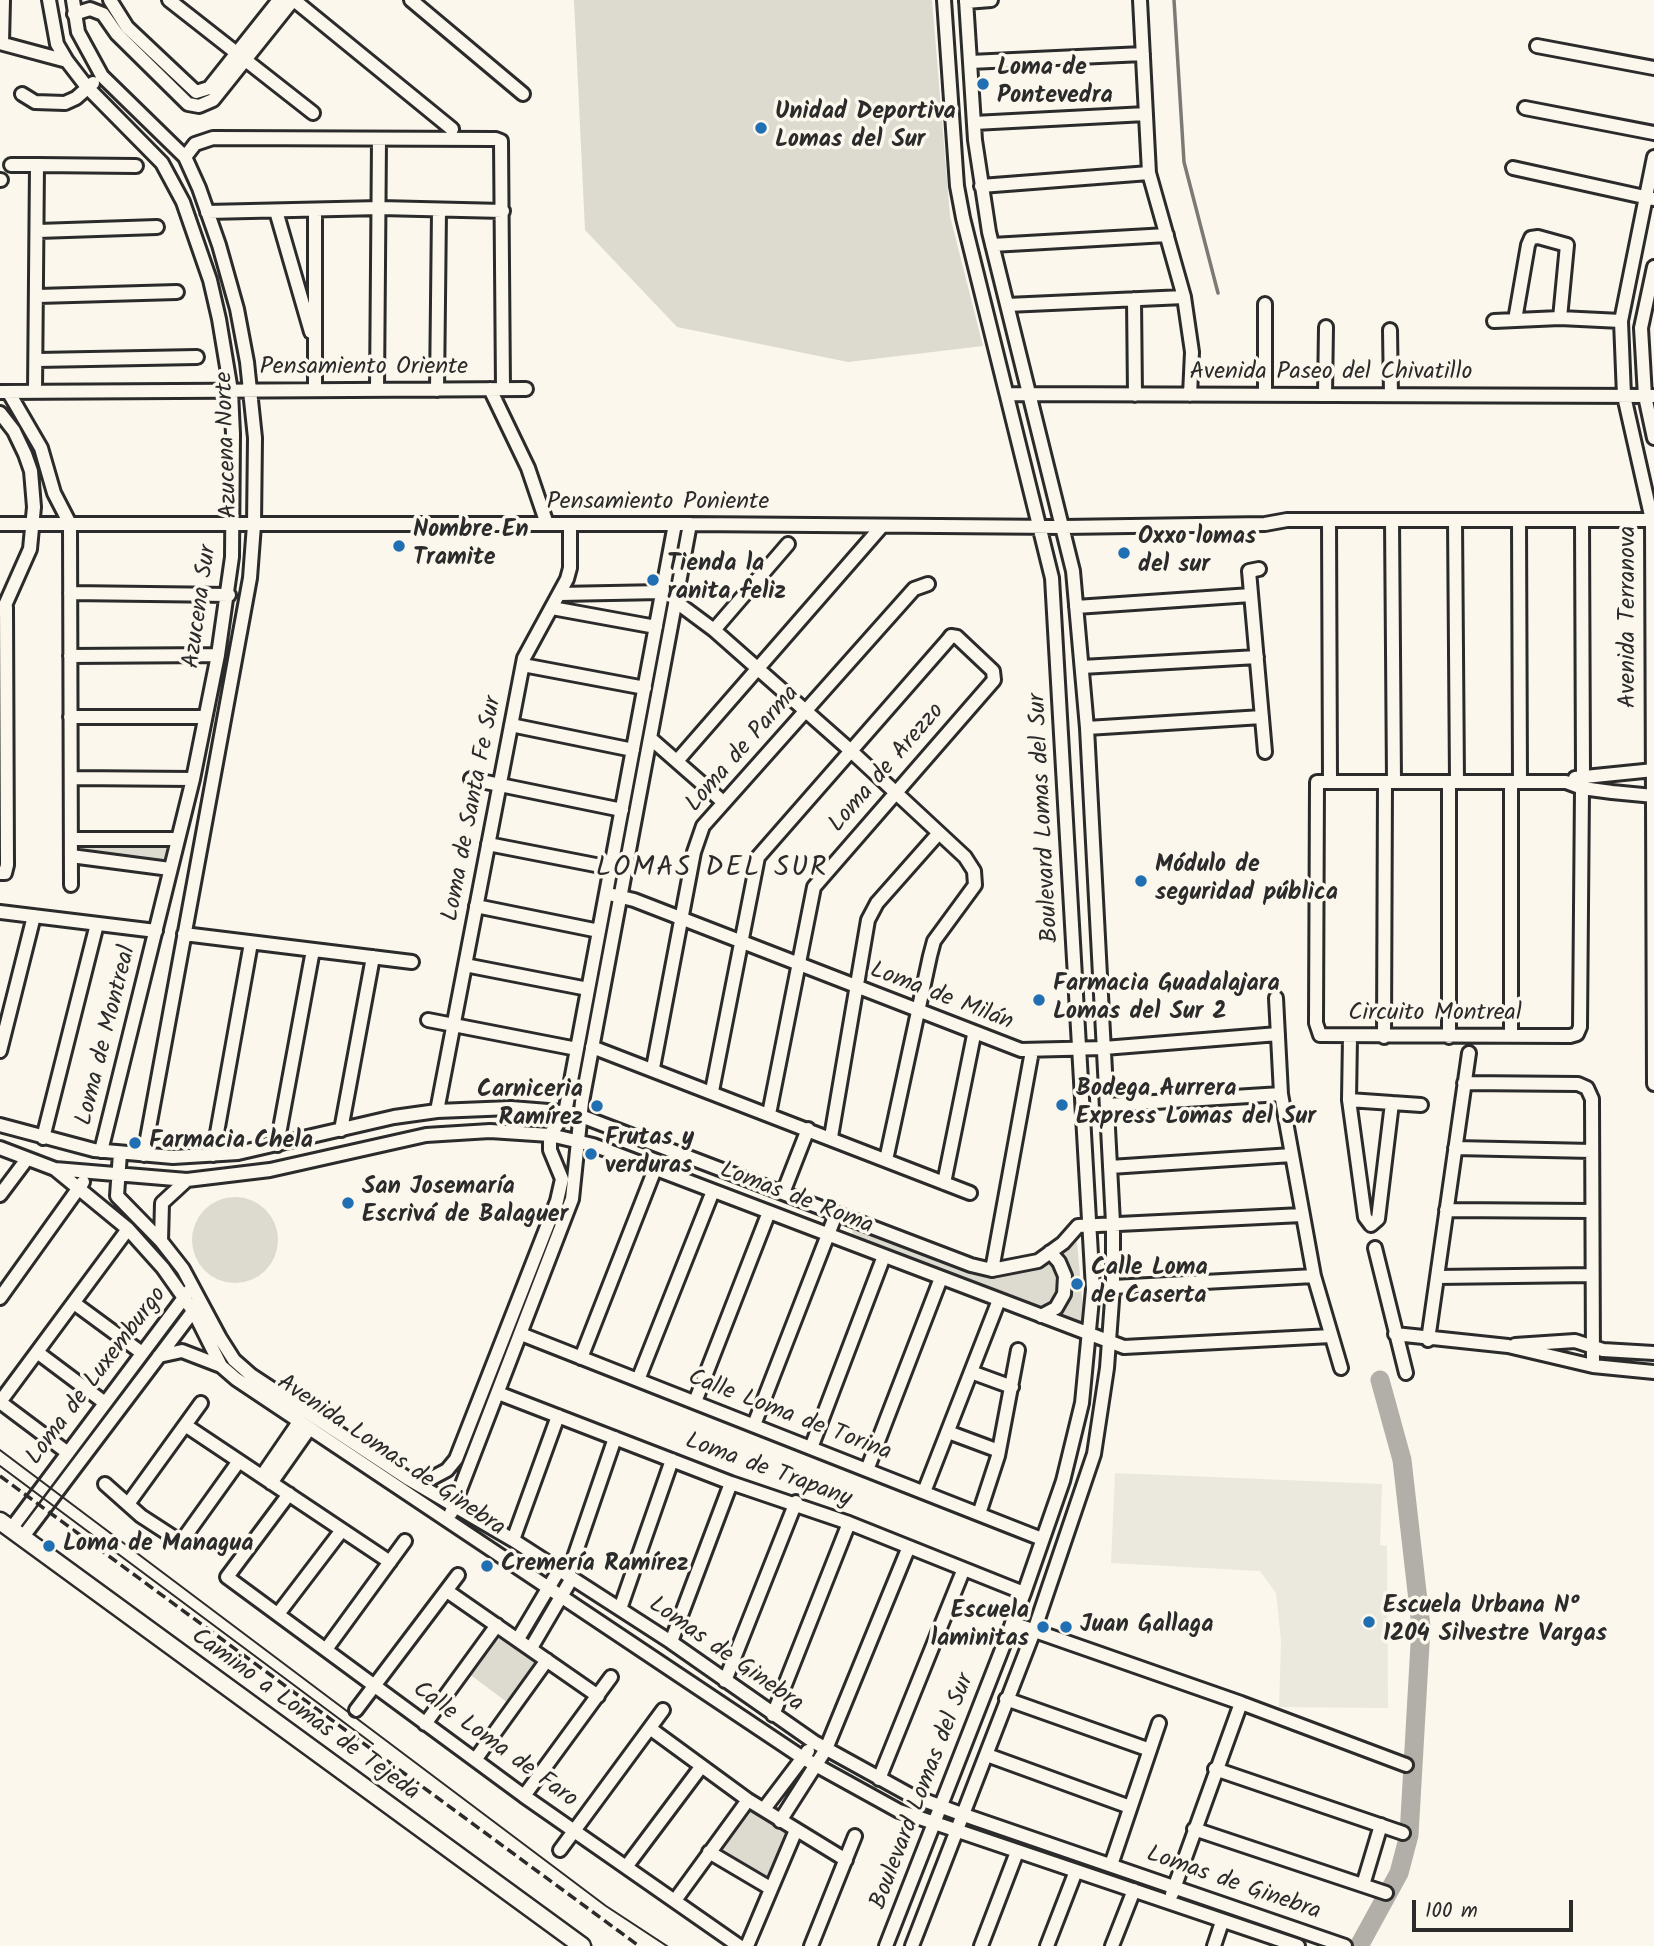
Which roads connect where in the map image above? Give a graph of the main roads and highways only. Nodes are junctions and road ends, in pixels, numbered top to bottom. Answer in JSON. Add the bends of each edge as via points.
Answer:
{"nodes":[{"id":1,"x":11,"y":1529,"type":"edge"},
{"id":2,"x":583,"y":1946,"type":"edge"}],
"edges":[{"from":1,"to":2,"type":"main road","name":"Camino a Lomas de Tejeda"}]}
